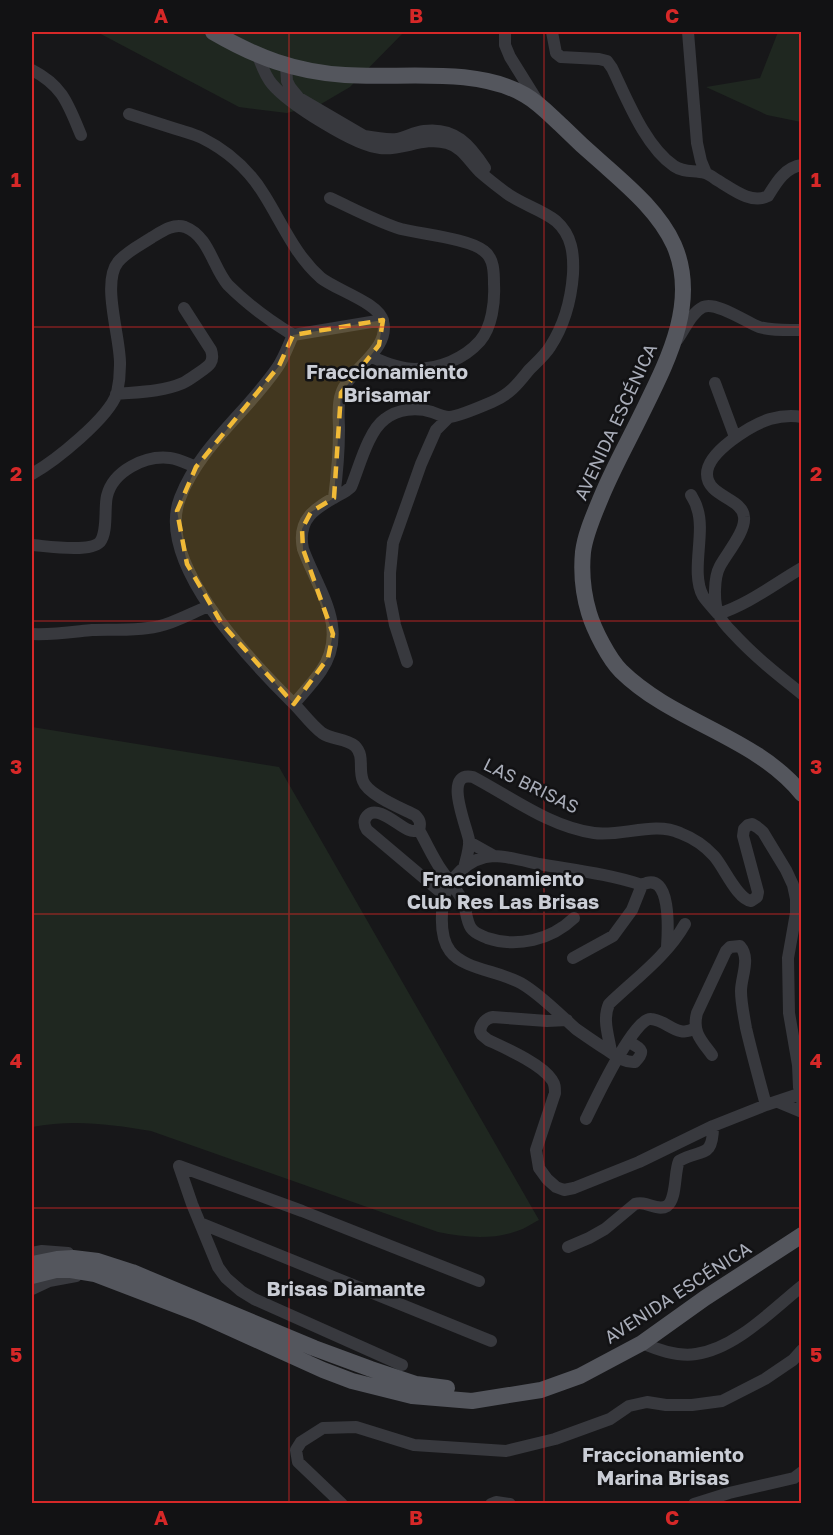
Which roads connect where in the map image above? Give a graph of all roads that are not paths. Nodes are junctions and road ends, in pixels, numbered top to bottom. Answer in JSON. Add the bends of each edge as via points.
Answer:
{"nodes":[{"id":1,"x":213,"y":32,"type":"edge"},
{"id":2,"x":505,"y":32,"type":"edge"},
{"id":3,"x":552,"y":32,"type":"edge"},
{"id":4,"x":688,"y":32,"type":"edge"},
{"id":5,"x":258,"y":56,"type":"junction"},
{"id":6,"x":286,"y":66,"type":"junction"},
{"id":7,"x":32,"y":70,"type":"edge"},
{"id":8,"x":539,"y":105,"type":"junction"},
{"id":9,"x":129,"y":114,"type":"dead end"},
{"id":10,"x":81,"y":135,"type":"dead end"},
{"id":11,"x":801,"y":165,"type":"edge"},
{"id":12,"x":706,"y":173,"type":"junction"},
{"id":13,"x":493,"y":182,"type":"junction"},
{"id":14,"x":330,"y":198,"type":"dead end"},
{"id":15,"x":184,"y":309,"type":"dead end"},
{"id":16,"x":383,"y":320,"type":"junction"},
{"id":17,"x":801,"y":330,"type":"edge"},
{"id":18,"x":293,"y":335,"type":"junction"},
{"id":19,"x":674,"y":343,"type":"junction"},
{"id":20,"x":372,"y":357,"type":"junction"},
{"id":21,"x":715,"y":383,"type":"dead end"},
{"id":22,"x":116,"y":394,"type":"junction"},
{"id":23,"x":449,"y":417,"type":"junction"},
{"id":24,"x":801,"y":417,"type":"edge"},
{"id":25,"x":735,"y":437,"type":"junction"},
{"id":26,"x":196,"y":467,"type":"junction"},
{"id":27,"x":32,"y":474,"type":"edge"},
{"id":28,"x":692,"y":495,"type":"dead end"},
{"id":29,"x":334,"y":498,"type":"junction"},
{"id":30,"x":32,"y":545,"type":"edge"},
{"id":31,"x":801,"y":568,"type":"edge"},
{"id":32,"x":208,"y":606,"type":"junction"},
{"id":33,"x":718,"y":614,"type":"junction"},
{"id":34,"x":32,"y":634,"type":"edge"},
{"id":35,"x":407,"y":662,"type":"dead end"},
{"id":36,"x":801,"y":694,"type":"edge"},
{"id":37,"x":294,"y":704,"type":"junction"},
{"id":38,"x":801,"y":794,"type":"edge"},
{"id":39,"x":419,"y":830,"type":"junction"},
{"id":40,"x":470,"y":842,"type":"junction"},
{"id":41,"x":494,"y":856,"type":"junction"},
{"id":42,"x":464,"y":868,"type":"junction"},
{"id":43,"x":642,"y":885,"type":"junction"},
{"id":44,"x":444,"y":895,"type":"junction"},
{"id":45,"x":574,"y":918,"type":"dead end"},
{"id":46,"x":685,"y":924,"type":"dead end"},
{"id":47,"x":667,"y":947,"type":"junction"},
{"id":48,"x":573,"y":958,"type":"dead end"},
{"id":49,"x":567,"y":1020,"type":"junction"},
{"id":50,"x":695,"y":1028,"type":"junction"},
{"id":51,"x":628,"y":1041,"type":"junction"},
{"id":52,"x":712,"y":1054,"type":"dead end"},
{"id":53,"x":614,"y":1055,"type":"junction"},
{"id":54,"x":800,"y":1067,"type":"edge"},
{"id":55,"x":801,"y":1096,"type":"edge"},
{"id":56,"x":772,"y":1103,"type":"junction"},
{"id":57,"x":801,"y":1112,"type":"edge"},
{"id":58,"x":586,"y":1119,"type":"dead end"},
{"id":59,"x":713,"y":1125,"type":"junction"},
{"id":60,"x":200,"y":1223,"type":"junction"},
{"id":61,"x":801,"y":1235,"type":"edge"},
{"id":62,"x":568,"y":1247,"type":"dead end"},
{"id":63,"x":32,"y":1253,"type":"edge"},
{"id":64,"x":32,"y":1264,"type":"edge"},
{"id":65,"x":96,"y":1268,"type":"junction"},
{"id":66,"x":32,"y":1276,"type":"edge"},
{"id":67,"x":479,"y":1281,"type":"dead end"},
{"id":68,"x":801,"y":1286,"type":"edge"},
{"id":69,"x":32,"y":1289,"type":"edge"},
{"id":70,"x":322,"y":1330,"type":"junction"},
{"id":71,"x":491,"y":1341,"type":"dead end"},
{"id":72,"x":642,"y":1343,"type":"junction"},
{"id":73,"x":266,"y":1344,"type":"junction"},
{"id":74,"x":314,"y":1348,"type":"junction"},
{"id":75,"x":801,"y":1350,"type":"edge"},
{"id":76,"x":402,"y":1365,"type":"dead end"},
{"id":77,"x":352,"y":1381,"type":"junction"},
{"id":78,"x":495,"y":1397,"type":"junction"},
{"id":79,"x":801,"y":1472,"type":"edge"},
{"id":80,"x":342,"y":1503,"type":"edge"},
{"id":81,"x":491,"y":1503,"type":"edge"},
{"id":82,"x":510,"y":1503,"type":"edge"},
{"id":83,"x":694,"y":1503,"type":"edge"}],
"edges":[{"from":1,"to":5,"type":"main road","name":"AVENIDA ESCÉNICA"},
{"from":2,"to":8,"type":"street","via":[[510,57]]},
{"from":3,"to":12,"type":"street","via":[[556,53],[561,57],[607,61],[636,119],[674,166]]},
{"from":4,"to":12,"type":"street","via":[[697,143]]},
{"from":5,"to":6,"type":"main road","name":"AVENIDA ESCÉNICA"},
{"from":5,"to":13,"type":"street","via":[[265,75],[293,103],[365,146],[393,148],[435,141],[447,143],[458,148]]},
{"from":6,"to":8,"type":"main road","name":"AVENIDA ESCÉNICA","via":[[344,75],[480,79],[524,94]]},
{"from":6,"to":13,"type":"street","via":[[287,81],[299,98],[364,136],[397,139],[425,131],[454,134],[475,152]]},
{"from":7,"to":10,"type":"street","via":[[57,87]]},
{"from":8,"to":19,"type":"main road","name":"AVENIDA ESCÉNICA","via":[[633,190],[674,246],[682,274],[683,301]]},
{"from":9,"to":16,"type":"street","via":[[202,138],[232,156],[264,194],[300,257],[322,279],[378,312]]},
{"from":11,"to":12,"type":"street","via":[[787,170],[768,196],[757,199],[743,196]]},
{"from":13,"to":23,"type":"street","via":[[565,230],[573,249],[572,293],[568,312],[550,348],[511,392]]},
{"from":14,"to":20,"type":"street","via":[[399,228],[474,244],[491,258],[495,300],[490,320],[481,340],[461,357],[444,365],[415,369]]},
{"from":15,"to":22,"type":"street","via":[[211,350],[214,357],[209,366],[184,382],[162,389]]},
{"from":16,"to":18,"type":"street"},
{"from":16,"to":20,"type":"street","via":[[383,335]]},
{"from":17,"to":19,"type":"street","via":[[762,328],[708,305],[694,314]]},
{"from":18,"to":22,"type":"street","via":[[228,284],[192,231],[172,227],[131,251],[116,265],[112,290],[120,365]]},
{"from":18,"to":26,"type":"street","via":[[279,366]]},
{"from":19,"to":38,"type":"main road","name":"AVENIDA ESCÉNICA","via":[[591,520],[583,550],[582,581],[589,613],[613,660],[632,681],[678,712],[773,765]]},
{"from":20,"to":29,"type":"street","via":[[341,393]]},
{"from":21,"to":25,"type":"street"},
{"from":22,"to":27,"type":"street","via":[[94,424]]},
{"from":23,"to":29,"type":"street","via":[[422,409],[402,410],[382,420],[351,487]]},
{"from":23,"to":35,"type":"street","via":[[436,430],[393,543],[390,598]]},
{"from":24,"to":25,"type":"street","via":[[772,418]]},
{"from":25,"to":33,"type":"street","via":[[716,455],[707,474],[713,489],[742,508],[744,515],[741,532],[718,569]]},
{"from":26,"to":30,"type":"street","via":[[173,458],[142,462],[111,485],[100,541],[78,548]]},
{"from":26,"to":32,"type":"street","via":[[180,498],[176,525],[187,564]]},
{"from":28,"to":33,"type":"street","via":[[699,518],[700,587]]},
{"from":29,"to":37,"type":"street","via":[[311,512],[301,540],[332,621],[332,644],[321,670]]},
{"from":31,"to":33,"type":"street","via":[[753,599]]},
{"from":32,"to":34,"type":"street","via":[[150,628]]},
{"from":32,"to":37,"type":"street"},
{"from":33,"to":36,"type":"street","via":[[756,657]]},
{"from":37,"to":39,"type":"street","via":[[322,733],[357,748],[362,780],[368,788],[415,815],[420,820]]},
{"from":39,"to":44,"type":"street","via":[[409,830],[379,813],[367,815],[364,820],[367,830]]},
{"from":39,"to":45,"type":"street","via":[[462,898],[468,921],[478,934],[494,940],[536,940],[553,934]]},
{"from":40,"to":41,"type":"street"},
{"from":40,"to":42,"type":"street","name":"LAS BRISAS"},
{"from":40,"to":54,"type":"street","name":"LAS BRISAS","via":[[457,788],[463,777],[468,776],[567,827],[595,833],[659,828],[677,831],[710,852],[740,893],[751,901],[758,892],[743,836],[748,825],[757,827],[793,885],[796,913],[788,958],[789,1013]]},
{"from":41,"to":42,"type":"street"},
{"from":41,"to":43,"type":"street"},
{"from":42,"to":44,"type":"street"},
{"from":43,"to":47,"type":"street","via":[[652,882],[663,892]]},
{"from":43,"to":48,"type":"street","via":[[632,910],[613,936]]},
{"from":44,"to":49,"type":"street","via":[[442,930],[450,952],[460,960],[524,985]]},
{"from":46,"to":47,"type":"street"},
{"from":47,"to":53,"type":"street","via":[[606,1010]]},
{"from":49,"to":53,"type":"street"},
{"from":49,"to":59,"type":"street","via":[[489,1017],[480,1031],[488,1040],[542,1069],[555,1085],[536,1150],[539,1168],[556,1187],[574,1188],[610,1174]]},
{"from":50,"to":51,"type":"street","via":[[680,1032],[650,1018]]},
{"from":50,"to":52,"type":"street"},
{"from":50,"to":56,"type":"street","via":[[697,1013],[726,951],[740,946],[746,957],[741,1001],[751,1050]]},
{"from":51,"to":53,"type":"street"},
{"from":51,"to":53,"type":"street","via":[[641,1049],[641,1056],[630,1063]]},
{"from":53,"to":58,"type":"street"},
{"from":54,"to":55,"type":"street","name":"LAS BRISAS"},
{"from":55,"to":56,"type":"street"},
{"from":56,"to":57,"type":"street"},
{"from":56,"to":59,"type":"street"},
{"from":59,"to":62,"type":"street","via":[[709,1148],[679,1161],[670,1204],[663,1208],[635,1204],[605,1229]]},
{"from":60,"to":67,"type":"street","via":[[179,1166]]},
{"from":60,"to":70,"type":"street","via":[[226,1278],[254,1299]]},
{"from":60,"to":71,"type":"street"},
{"from":61,"to":72,"type":"main road","name":"AVENIDA ESCÉNICA"},
{"from":63,"to":65,"type":"street","via":[[77,1254]]},
{"from":64,"to":65,"type":"main road","via":[[74,1258]]},
{"from":65,"to":66,"type":"main road"},
{"from":65,"to":69,"type":"street"},
{"from":65,"to":73,"type":"main road","name":"AVENIDA ESCÉNICA"},
{"from":65,"to":74,"type":"main road","via":[[132,1272]]},
{"from":68,"to":72,"type":"street","via":[[756,1325],[709,1352],[682,1355]]},
{"from":70,"to":74,"type":"street"},
{"from":70,"to":76,"type":"street"},
{"from":72,"to":78,"type":"main road","name":"AVENIDA ESCÉNICA","via":[[560,1384]]},
{"from":73,"to":74,"type":"main road"},
{"from":73,"to":77,"type":"main road","name":"AVENIDA ESCÉNICA"},
{"from":74,"to":77,"type":"main road"},
{"from":74,"to":78,"type":"main road","via":[[416,1384]]},
{"from":75,"to":80,"type":"street","via":[[765,1379],[722,1401],[692,1405],[647,1402],[555,1439],[506,1451],[414,1445],[356,1427],[323,1428],[301,1442],[296,1450],[298,1462]]},
{"from":77,"to":78,"type":"main road","name":"AVENIDA ESCÉNICA","via":[[412,1396],[472,1401]]},
{"from":79,"to":83,"type":"street","via":[[795,1478]]},
{"from":81,"to":82,"type":"street"}]}
